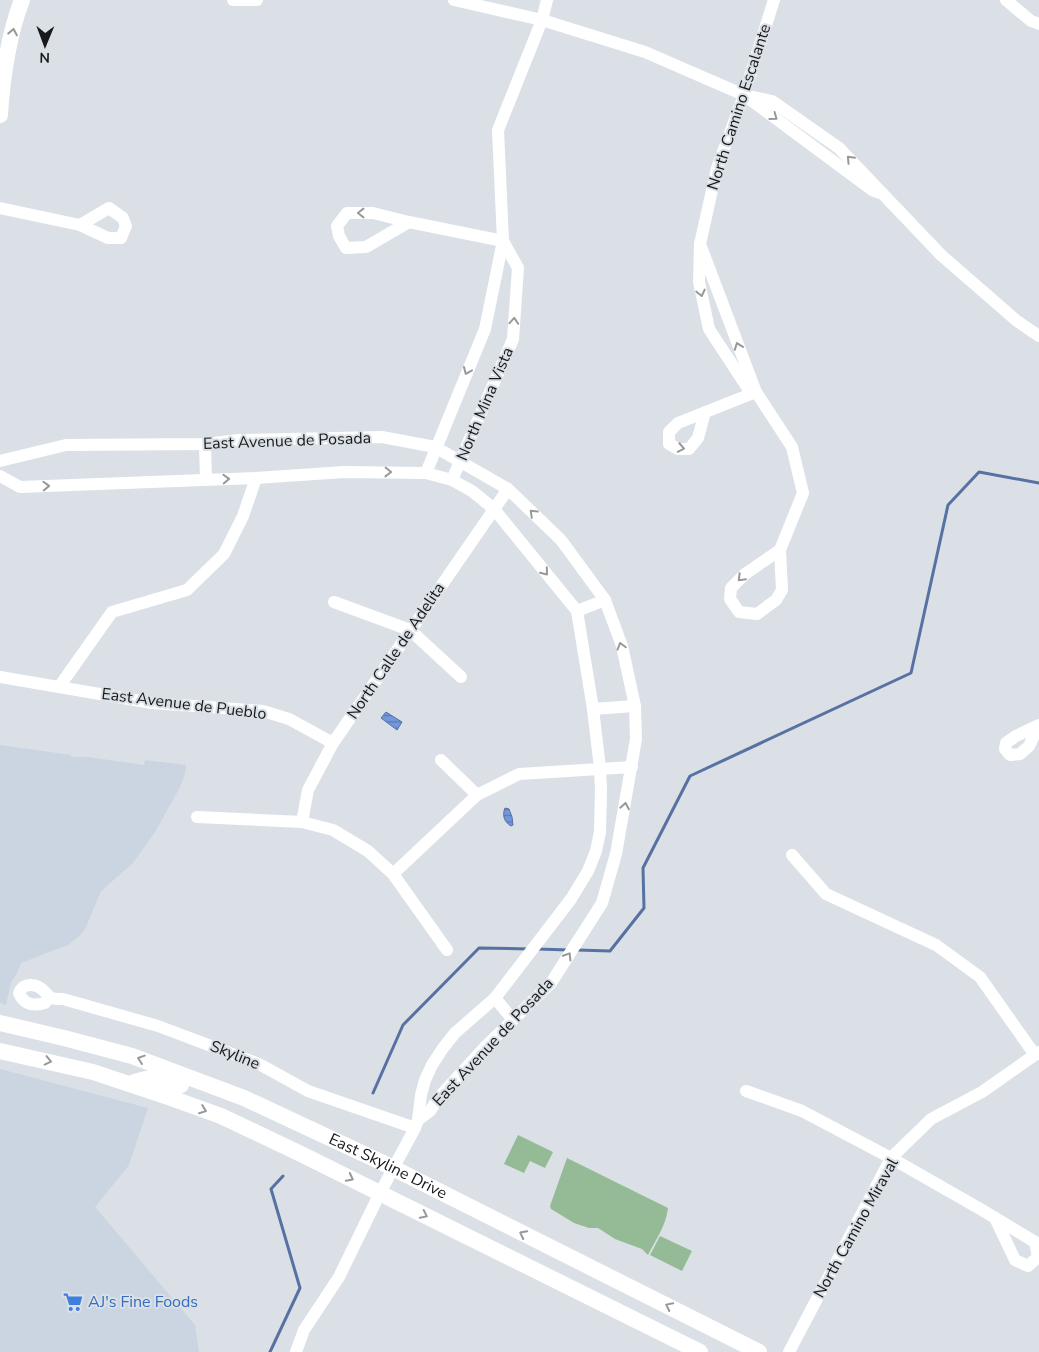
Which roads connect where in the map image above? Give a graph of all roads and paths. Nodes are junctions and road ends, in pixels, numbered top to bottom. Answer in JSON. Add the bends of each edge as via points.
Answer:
{"nodes":[{"id":1,"x":22,"y":0,"type":"edge"},
{"id":2,"x":233,"y":0,"type":"edge"},
{"id":3,"x":257,"y":0,"type":"edge"},
{"id":4,"x":454,"y":0,"type":"edge"},
{"id":5,"x":547,"y":0,"type":"edge"},
{"id":6,"x":774,"y":0,"type":"edge"},
{"id":7,"x":1011,"y":0,"type":"edge"},
{"id":8,"x":542,"y":20,"type":"junction"},
{"id":9,"x":1039,"y":24,"type":"edge"},
{"id":10,"x":744,"y":95,"type":"junction"},
{"id":11,"x":0,"y":115,"type":"edge"},
{"id":12,"x":0,"y":208,"type":"edge"},
{"id":13,"x":409,"y":222,"type":"junction"},
{"id":14,"x":80,"y":225,"type":"dead end"},
{"id":15,"x":503,"y":241,"type":"junction"},
{"id":16,"x":700,"y":244,"type":"junction"},
{"id":17,"x":1039,"y":336,"type":"edge"},
{"id":18,"x":755,"y":392,"type":"junction"},
{"id":19,"x":705,"y":412,"type":"dead end"},
{"id":20,"x":205,"y":444,"type":"junction"},
{"id":21,"x":436,"y":447,"type":"junction"},
{"id":22,"x":0,"y":461,"type":"edge"},
{"id":23,"x":460,"y":462,"type":"junction"},
{"id":24,"x":426,"y":473,"type":"junction"},
{"id":25,"x":0,"y":476,"type":"edge"},
{"id":26,"x":256,"y":478,"type":"junction"},
{"id":27,"x":206,"y":480,"type":"junction"},
{"id":28,"x":452,"y":480,"type":"junction"},
{"id":29,"x":508,"y":489,"type":"junction"},
{"id":30,"x":494,"y":509,"type":"junction"},
{"id":31,"x":780,"y":550,"type":"junction"},
{"id":32,"x":605,"y":600,"type":"junction"},
{"id":33,"x":334,"y":602,"type":"dead end"},
{"id":34,"x":577,"y":611,"type":"junction"},
{"id":35,"x":410,"y":630,"type":"junction"},
{"id":36,"x":0,"y":677,"type":"edge"},
{"id":37,"x":461,"y":678,"type":"dead end"},
{"id":38,"x":59,"y":687,"type":"junction"},
{"id":39,"x":635,"y":706,"type":"junction"},
{"id":40,"x":593,"y":709,"type":"junction"},
{"id":41,"x":333,"y":743,"type":"junction"},
{"id":42,"x":441,"y":760,"type":"dead end"},
{"id":43,"x":600,"y":768,"type":"junction"},
{"id":44,"x":632,"y":768,"type":"junction"},
{"id":45,"x":477,"y":795,"type":"junction"},
{"id":46,"x":197,"y":817,"type":"dead end"},
{"id":47,"x":302,"y":822,"type":"junction"},
{"id":48,"x":792,"y":856,"type":"dead end"},
{"id":49,"x":393,"y":874,"type":"junction"},
{"id":50,"x":447,"y":950,"type":"dead end"},
{"id":51,"x":49,"y":997,"type":"dead end"},
{"id":52,"x":495,"y":998,"type":"junction"},
{"id":53,"x":513,"y":1020,"type":"junction"},
{"id":54,"x":0,"y":1023,"type":"edge"},
{"id":55,"x":0,"y":1051,"type":"edge"},
{"id":56,"x":1037,"y":1054,"type":"edge"},
{"id":57,"x":130,"y":1084,"type":"junction"},
{"id":58,"x":746,"y":1091,"type":"dead end"},
{"id":59,"x":417,"y":1124,"type":"junction"},
{"id":60,"x":329,"y":1138,"type":"junction"},
{"id":61,"x":891,"y":1158,"type":"junction"},
{"id":62,"x":394,"y":1169,"type":"junction"},
{"id":63,"x":380,"y":1194,"type":"junction"},
{"id":64,"x":995,"y":1218,"type":"dead end"},
{"id":65,"x":559,"y":1283,"type":"junction"},
{"id":66,"x":702,"y":1323,"type":"junction"},
{"id":67,"x":296,"y":1352,"type":"edge"},
{"id":68,"x":700,"y":1352,"type":"edge"},
{"id":69,"x":759,"y":1352,"type":"edge"},
{"id":70,"x":789,"y":1352,"type":"edge"}],
"edges":[{"from":11,"to":1,"type":"main road","one_way":true,"via":[[1,93]]},
{"from":2,"to":3,"type":"street"},
{"from":4,"to":8,"type":"street"},
{"from":5,"to":8,"type":"street","name":"North Mina Vista"},
{"from":6,"to":10,"type":"street","name":"North Camino Escalante"},
{"from":7,"to":9,"type":"street","via":[[1031,21]]},
{"from":8,"to":10,"type":"street","via":[[645,52]]},
{"from":8,"to":15,"type":"street","name":"North Mina Vista","via":[[498,130]]},
{"from":10,"to":16,"type":"street","name":"North Camino Escalante","via":[[717,168]]},
{"from":10,"to":17,"type":"street","via":[[772,101],[840,148],[941,254],[1017,321]]},
{"from":12,"to":14,"type":"street"},
{"from":13,"to":13,"type":"street","one_way":true,"via":[[373,213],[348,213],[337,226],[346,248],[356,248],[366,247]]},
{"from":13,"to":15,"type":"street"},
{"from":15,"to":21,"type":"street","name":"North Mina Vista","one_way":true,"via":[[485,329]]},
{"from":23,"to":15,"type":"street","name":"North Mina Vista","one_way":true,"via":[[513,339],[518,268]]},
{"from":18,"to":16,"type":"street","name":"North Camino Escalante","one_way":true},
{"from":16,"to":18,"type":"street","name":"North Camino Escalante","one_way":true,"via":[[699,282],[709,329],[746,388]]},
{"from":18,"to":19,"type":"street"},
{"from":18,"to":31,"type":"street","name":"North Camino Escalante","via":[[792,446],[803,493]]},
{"from":20,"to":21,"type":"street","name":"East Avenue de Posada","via":[[239,440],[382,437]]},
{"from":20,"to":22,"type":"street","name":"East Avenue de Posada","via":[[66,445]]},
{"from":20,"to":27,"type":"street"},
{"from":21,"to":23,"type":"street","name":"East Avenue de Posada"},
{"from":21,"to":24,"type":"street","name":"North Mina Vista"},
{"from":23,"to":28,"type":"street","name":"North Mina Vista"},
{"from":23,"to":29,"type":"street","name":"East Avenue de Posada"},
{"from":26,"to":24,"type":"street","name":"East Avenue de Posada","one_way":true,"via":[[344,472]]},
{"from":24,"to":28,"type":"street","name":"East Avenue de Posada"},
{"from":25,"to":27,"type":"street","name":"East Avenue de Posada","one_way":true,"via":[[20,487]]},
{"from":27,"to":26,"type":"street","name":"East Avenue de Posada","one_way":true},
{"from":26,"to":38,"type":"street","via":[[243,516],[224,554],[187,590],[112,612]]},
{"from":28,"to":30,"type":"street","name":"East Avenue de Posada"},
{"from":29,"to":30,"type":"street","name":"North Calle de Adelita"},
{"from":32,"to":29,"type":"street","name":"East Avenue de Posada","one_way":true,"via":[[561,540]]},
{"from":30,"to":34,"type":"street","name":"East Avenue de Posada","one_way":true},
{"from":30,"to":35,"type":"street","name":"North Calle de Adelita"},
{"from":31,"to":31,"type":"street","name":"North Camino Escalante","one_way":true,"via":[[745,574],[732,588],[730,599],[739,612],[757,614],[776,600],[782,590]]},
{"from":32,"to":34,"type":"street"},
{"from":39,"to":32,"type":"street","name":"East Avenue de Posada","one_way":true,"via":[[622,646]]},
{"from":33,"to":35,"type":"street"},
{"from":34,"to":40,"type":"street","name":"East Avenue de Posada"},
{"from":35,"to":37,"type":"street"},
{"from":35,"to":41,"type":"street","name":"North Calle de Adelita"},
{"from":36,"to":38,"type":"street","name":"East Avenue de Pueblo"},
{"from":38,"to":41,"type":"street","name":"East Avenue de Pueblo","via":[[152,703],[263,711],[290,718]]},
{"from":39,"to":40,"type":"street"},
{"from":39,"to":44,"type":"street","name":"East Avenue de Posada","via":[[636,740]]},
{"from":40,"to":43,"type":"street","name":"East Avenue de Posada"},
{"from":41,"to":47,"type":"street","name":"North Calle de Adelita","via":[[308,790]]},
{"from":42,"to":45,"type":"street"},
{"from":43,"to":44,"type":"street"},
{"from":43,"to":45,"type":"street","via":[[518,774]]},
{"from":43,"to":52,"type":"street","name":"East Avenue de Posada","via":[[600,832],[588,871],[571,899]]},
{"from":53,"to":44,"type":"street","name":"East Avenue de Posada","one_way":true,"via":[[551,983],[602,904],[616,854]]},
{"from":45,"to":49,"type":"street"},
{"from":46,"to":47,"type":"street"},
{"from":47,"to":49,"type":"street","via":[[333,830],[368,851]]},
{"from":48,"to":56,"type":"street","via":[[826,894],[936,945],[980,977]]},
{"from":49,"to":50,"type":"street"},
{"from":51,"to":59,"type":"street","name":"Skyline","via":[[158,1026],[259,1064],[308,1091]]},
{"from":52,"to":53,"type":"street"},
{"from":52,"to":59,"type":"street","name":"East Avenue de Posada","via":[[455,1034],[439,1054],[425,1080]]},
{"from":53,"to":59,"type":"street","name":"East Avenue de Posada"},
{"from":60,"to":54,"type":"main road","name":"East Skyline Drive","one_way":true,"via":[[244,1098],[132,1056]]},
{"from":55,"to":57,"type":"main road","name":"East Skyline Drive","one_way":true,"via":[[93,1072]]},
{"from":56,"to":61,"type":"street","name":"North Camino Miraval","via":[[982,1092],[931,1119]]},
{"from":57,"to":60,"type":"main road","via":[[145,1078],[163,1078]]},
{"from":57,"to":63,"type":"main road","name":"East Skyline Drive","one_way":true,"via":[[221,1116]]},
{"from":58,"to":61,"type":"street","via":[[802,1111]]},
{"from":59,"to":62,"type":"street","name":"East Avenue de Posada"},
{"from":60,"to":62,"type":"main road","name":"East Skyline Drive"},
{"from":61,"to":64,"type":"street"},
{"from":61,"to":70,"type":"street","name":"North Camino Miraval"},
{"from":62,"to":63,"type":"street","name":"East Avenue de Posada"},
{"from":66,"to":62,"type":"main road","name":"East Skyline Drive","one_way":true},
{"from":63,"to":65,"type":"main road","name":"East Skyline Drive","one_way":true},
{"from":63,"to":67,"type":"street","name":"East Avenue de Posada","via":[[339,1277],[304,1330]]},
{"from":65,"to":66,"type":"main road","via":[[599,1293],[683,1335],[692,1334]]},
{"from":65,"to":68,"type":"main road","name":"East Skyline Drive"},
{"from":66,"to":69,"type":"main road","name":"East Skyline Drive"}]}
